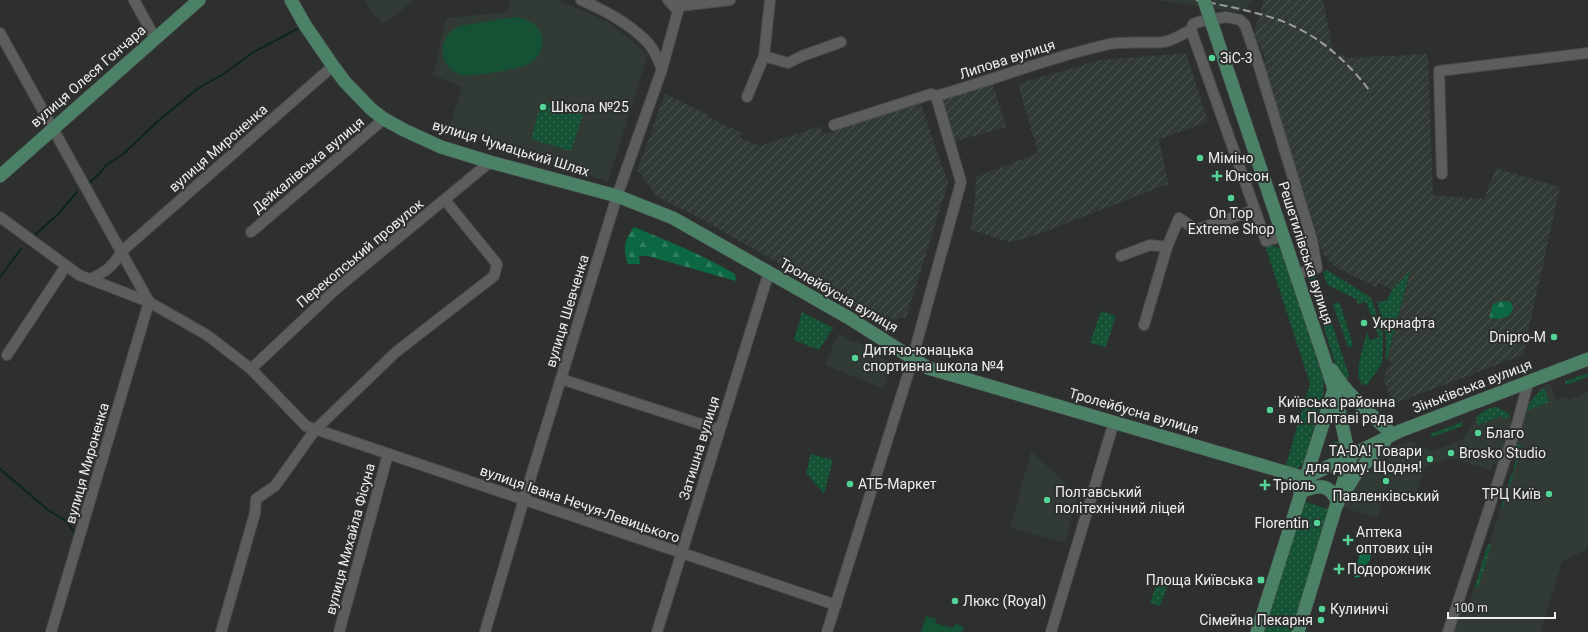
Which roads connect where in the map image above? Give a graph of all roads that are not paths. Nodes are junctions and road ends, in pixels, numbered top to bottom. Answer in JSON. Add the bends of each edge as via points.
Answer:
{"nodes":[{"id":1,"x":134,"y":0,"type":"edge"},
{"id":2,"x":198,"y":0,"type":"edge"},
{"id":3,"x":291,"y":0,"type":"edge"},
{"id":4,"x":581,"y":0,"type":"edge"},
{"id":5,"x":668,"y":0,"type":"edge"},
{"id":6,"x":730,"y":0,"type":"edge"},
{"id":7,"x":770,"y":0,"type":"edge"},
{"id":8,"x":1204,"y":0,"type":"edge"},
{"id":9,"x":680,"y":6,"type":"edge"},
{"id":10,"x":1190,"y":30,"type":"junction"},
{"id":11,"x":0,"y":33,"type":"edge"},
{"id":12,"x":155,"y":38,"type":"junction"},
{"id":13,"x":841,"y":42,"type":"dead end"},
{"id":14,"x":1588,"y":53,"type":"edge"},
{"id":15,"x":764,"y":56,"type":"junction"},
{"id":16,"x":332,"y":66,"type":"junction"},
{"id":17,"x":662,"y":69,"type":"junction"},
{"id":18,"x":936,"y":96,"type":"junction"},
{"id":19,"x":747,"y":97,"type":"dead end"},
{"id":20,"x":384,"y":119,"type":"junction"},
{"id":21,"x":834,"y":125,"type":"dead end"},
{"id":22,"x":53,"y":128,"type":"junction"},
{"id":23,"x":490,"y":162,"type":"junction"},
{"id":24,"x":1442,"y":174,"type":"dead end"},
{"id":25,"x":0,"y":176,"type":"edge"},
{"id":26,"x":617,"y":196,"type":"junction"},
{"id":27,"x":445,"y":200,"type":"junction"},
{"id":28,"x":1254,"y":210,"type":"junction"},
{"id":29,"x":0,"y":217,"type":"edge"},
{"id":30,"x":251,"y":232,"type":"dead end"},
{"id":31,"x":1284,"y":236,"type":"junction"},
{"id":32,"x":1167,"y":247,"type":"junction"},
{"id":33,"x":121,"y":252,"type":"junction"},
{"id":34,"x":1121,"y":256,"type":"dead end"},
{"id":35,"x":66,"y":266,"type":"junction"},
{"id":36,"x":769,"y":272,"type":"junction"},
{"id":37,"x":1297,"y":274,"type":"junction"},
{"id":38,"x":90,"y":279,"type":"junction"},
{"id":39,"x":149,"y":302,"type":"junction"},
{"id":40,"x":1144,"y":325,"type":"dead end"},
{"id":41,"x":6,"y":355,"type":"dead end"},
{"id":42,"x":1323,"y":355,"type":"junction"},
{"id":43,"x":912,"y":358,"type":"junction"},
{"id":44,"x":1588,"y":359,"type":"edge"},
{"id":45,"x":251,"y":369,"type":"junction"},
{"id":46,"x":561,"y":379,"type":"junction"},
{"id":47,"x":1528,"y":382,"type":"junction"},
{"id":48,"x":1334,"y":389,"type":"junction"},
{"id":49,"x":1355,"y":399,"type":"junction"},
{"id":50,"x":1341,"y":420,"type":"junction"},
{"id":51,"x":1114,"y":422,"type":"junction"},
{"id":52,"x":315,"y":430,"type":"junction"},
{"id":53,"x":719,"y":430,"type":"junction"},
{"id":54,"x":1392,"y":434,"type":"junction"},
{"id":55,"x":388,"y":454,"type":"junction"},
{"id":56,"x":1349,"y":456,"type":"junction"},
{"id":57,"x":1305,"y":478,"type":"junction"},
{"id":58,"x":1300,"y":492,"type":"junction"},
{"id":59,"x":524,"y":500,"type":"junction"},
{"id":60,"x":1338,"y":503,"type":"junction"},
{"id":61,"x":681,"y":553,"type":"junction"},
{"id":62,"x":836,"y":605,"type":"junction"},
{"id":63,"x":52,"y":632,"type":"edge"},
{"id":64,"x":221,"y":632,"type":"edge"},
{"id":65,"x":339,"y":632,"type":"edge"},
{"id":66,"x":485,"y":632,"type":"edge"},
{"id":67,"x":657,"y":632,"type":"edge"},
{"id":68,"x":827,"y":632,"type":"edge"},
{"id":69,"x":1052,"y":632,"type":"edge"},
{"id":70,"x":1257,"y":632,"type":"edge"},
{"id":71,"x":1298,"y":632,"type":"edge"},
{"id":72,"x":1448,"y":632,"type":"edge"}],
"edges":[{"from":1,"to":12,"type":"street"},
{"from":2,"to":12,"type":"main road","name":"вулиця Олеся Гончара"},
{"from":3,"to":16,"type":"main road","name":"вулиця Чумацький Шлях"},
{"from":4,"to":17,"type":"street","via":[[626,25],[648,44]]},
{"from":5,"to":9,"type":"street"},
{"from":6,"to":9,"type":"street"},
{"from":7,"to":15,"type":"street"},
{"from":8,"to":31,"type":"main road","name":"Решетилівська вулиця","bridge":true},
{"from":9,"to":17,"type":"street","name":"вулиця Шевченка"},
{"from":10,"to":18,"type":"street","name":"Липова вулиця","via":[[1164,42],[1114,43],[1068,54]]},
{"from":10,"to":28,"type":"street"},
{"from":10,"to":37,"type":"street","name":"Липова вулиця","via":[[1193,24],[1198,22],[1226,17],[1240,20],[1245,25],[1312,240],[1317,268]]},
{"from":11,"to":22,"type":"street"},
{"from":12,"to":22,"type":"main road","name":"вулиця Олеся Гончара"},
{"from":13,"to":15,"type":"street","via":[[788,63]]},
{"from":14,"to":24,"type":"street","via":[[1439,71]]},
{"from":15,"to":19,"type":"street"},
{"from":16,"to":20,"type":"main road","name":"вулиця Чумацький Шлях","via":[[371,109]]},
{"from":16,"to":33,"type":"street","name":"вулиця Мироненка"},
{"from":17,"to":26,"type":"street","name":"вулиця Шевченка"},
{"from":18,"to":21,"type":"street","name":"Липова вулиця","via":[[931,94]]},
{"from":18,"to":43,"type":"street","via":[[961,182]]},
{"from":20,"to":23,"type":"main road","name":"вулиця Чумацький Шлях","via":[[441,146]]},
{"from":20,"to":30,"type":"street","name":"Дейкалівська вулиця"},
{"from":22,"to":25,"type":"main road","name":"вулиця Олеся Гончара"},
{"from":22,"to":33,"type":"street"},
{"from":23,"to":26,"type":"main road","name":"вулиця Чумацький Шлях"},
{"from":23,"to":27,"type":"street","name":"Перекопський провулок"},
{"from":26,"to":36,"type":"main road","name":"Тролейбусна вулиця","via":[[673,218]]},
{"from":26,"to":46,"type":"street","name":"вулиця Шевченка"},
{"from":27,"to":45,"type":"street","name":"Перекопський провулок","via":[[336,289]]},
{"from":27,"to":52,"type":"street","via":[[497,264],[494,276],[396,352]]},
{"from":28,"to":31,"type":"street","via":[[1266,241]]},
{"from":28,"to":32,"type":"street","via":[[1196,230],[1179,218]]},
{"from":29,"to":35,"type":"street","name":"вулиця Івана Нечуя-Левицького"},
{"from":31,"to":37,"type":"main road","name":"Решетилівська вулиця"},
{"from":32,"to":34,"type":"street","via":[[1150,245]]},
{"from":32,"to":40,"type":"street"},
{"from":33,"to":38,"type":"street","name":"вулиця Мироненка","via":[[117,261],[104,273]]},
{"from":33,"to":39,"type":"street"},
{"from":35,"to":38,"type":"street","name":"вулиця Івана Нечуя-Левицького"},
{"from":35,"to":41,"type":"street"},
{"from":36,"to":43,"type":"main road","name":"Тролейбусна вулиця"},
{"from":36,"to":53,"type":"street","name":"Затишна вулиця"},
{"from":37,"to":42,"type":"main road","name":"Решетилівська вулиця"},
{"from":38,"to":39,"type":"street","name":"вулиця Івана Нечуя-Левицького"},
{"from":39,"to":45,"type":"street","name":"вулиця Івана Нечуя-Левицького","via":[[207,335]]},
{"from":39,"to":63,"type":"street","name":"вулиця Мироненка"},
{"from":42,"to":48,"type":"main road","name":"Решетилівська вулиця"},
{"from":42,"to":49,"type":"main road"},
{"from":43,"to":51,"type":"main road","name":"Тролейбусна вулиця","via":[[928,368]]},
{"from":43,"to":62,"type":"street"},
{"from":44,"to":47,"type":"main road","name":"Зіньківська вулиця"},
{"from":45,"to":52,"type":"street","name":"вулиця Івана Нечуя-Левицького","via":[[306,426]]},
{"from":46,"to":53,"type":"street"},
{"from":46,"to":59,"type":"street","name":"вулиця Шевченка"},
{"from":47,"to":54,"type":"main road","name":"Зіньківська вулиця"},
{"from":47,"to":72,"type":"street","via":[[1517,424]]},
{"from":48,"to":50,"type":"main road","name":"Решетилівська вулиця"},
{"from":48,"to":57,"type":"main road"},
{"from":49,"to":50,"type":"main road"},
{"from":49,"to":54,"type":"main road"},
{"from":50,"to":56,"type":"main road","name":"Решетилівська вулиця"},
{"from":51,"to":57,"type":"main road","name":"Тролейбусна вулиця"},
{"from":51,"to":69,"type":"street"},
{"from":52,"to":55,"type":"street","name":"вулиця Івана Нечуя-Левицького"},
{"from":52,"to":64,"type":"street","via":[[275,486],[256,499],[255,513]]},
{"from":53,"to":61,"type":"street","name":"Затишна вулиця"},
{"from":54,"to":56,"type":"main road","name":"Зіньківська вулиця"},
{"from":54,"to":60,"type":"main road","via":[[1355,474]]},
{"from":55,"to":59,"type":"street","name":"вулиця Івана Нечуя-Левицького"},
{"from":55,"to":65,"type":"street","name":"вулиця Михайла Фісуна"},
{"from":56,"to":57,"type":"main road","name":"Зіньківська вулиця"},
{"from":56,"to":60,"type":"main road"},
{"from":57,"to":58,"type":"main road"},
{"from":58,"to":60,"type":"main road","via":[[1316,486],[1326,488],[1334,494]]},
{"from":58,"to":70,"type":"main road"},
{"from":59,"to":61,"type":"street","name":"вулиця Івана Нечуя-Левицького"},
{"from":59,"to":66,"type":"street","name":"вулиця Шевченка"},
{"from":60,"to":71,"type":"main road"},
{"from":61,"to":62,"type":"street","name":"вулиця Івана Нечуя-Левицького"},
{"from":61,"to":67,"type":"street","name":"Затишна вулиця"},
{"from":62,"to":68,"type":"street"}]}
